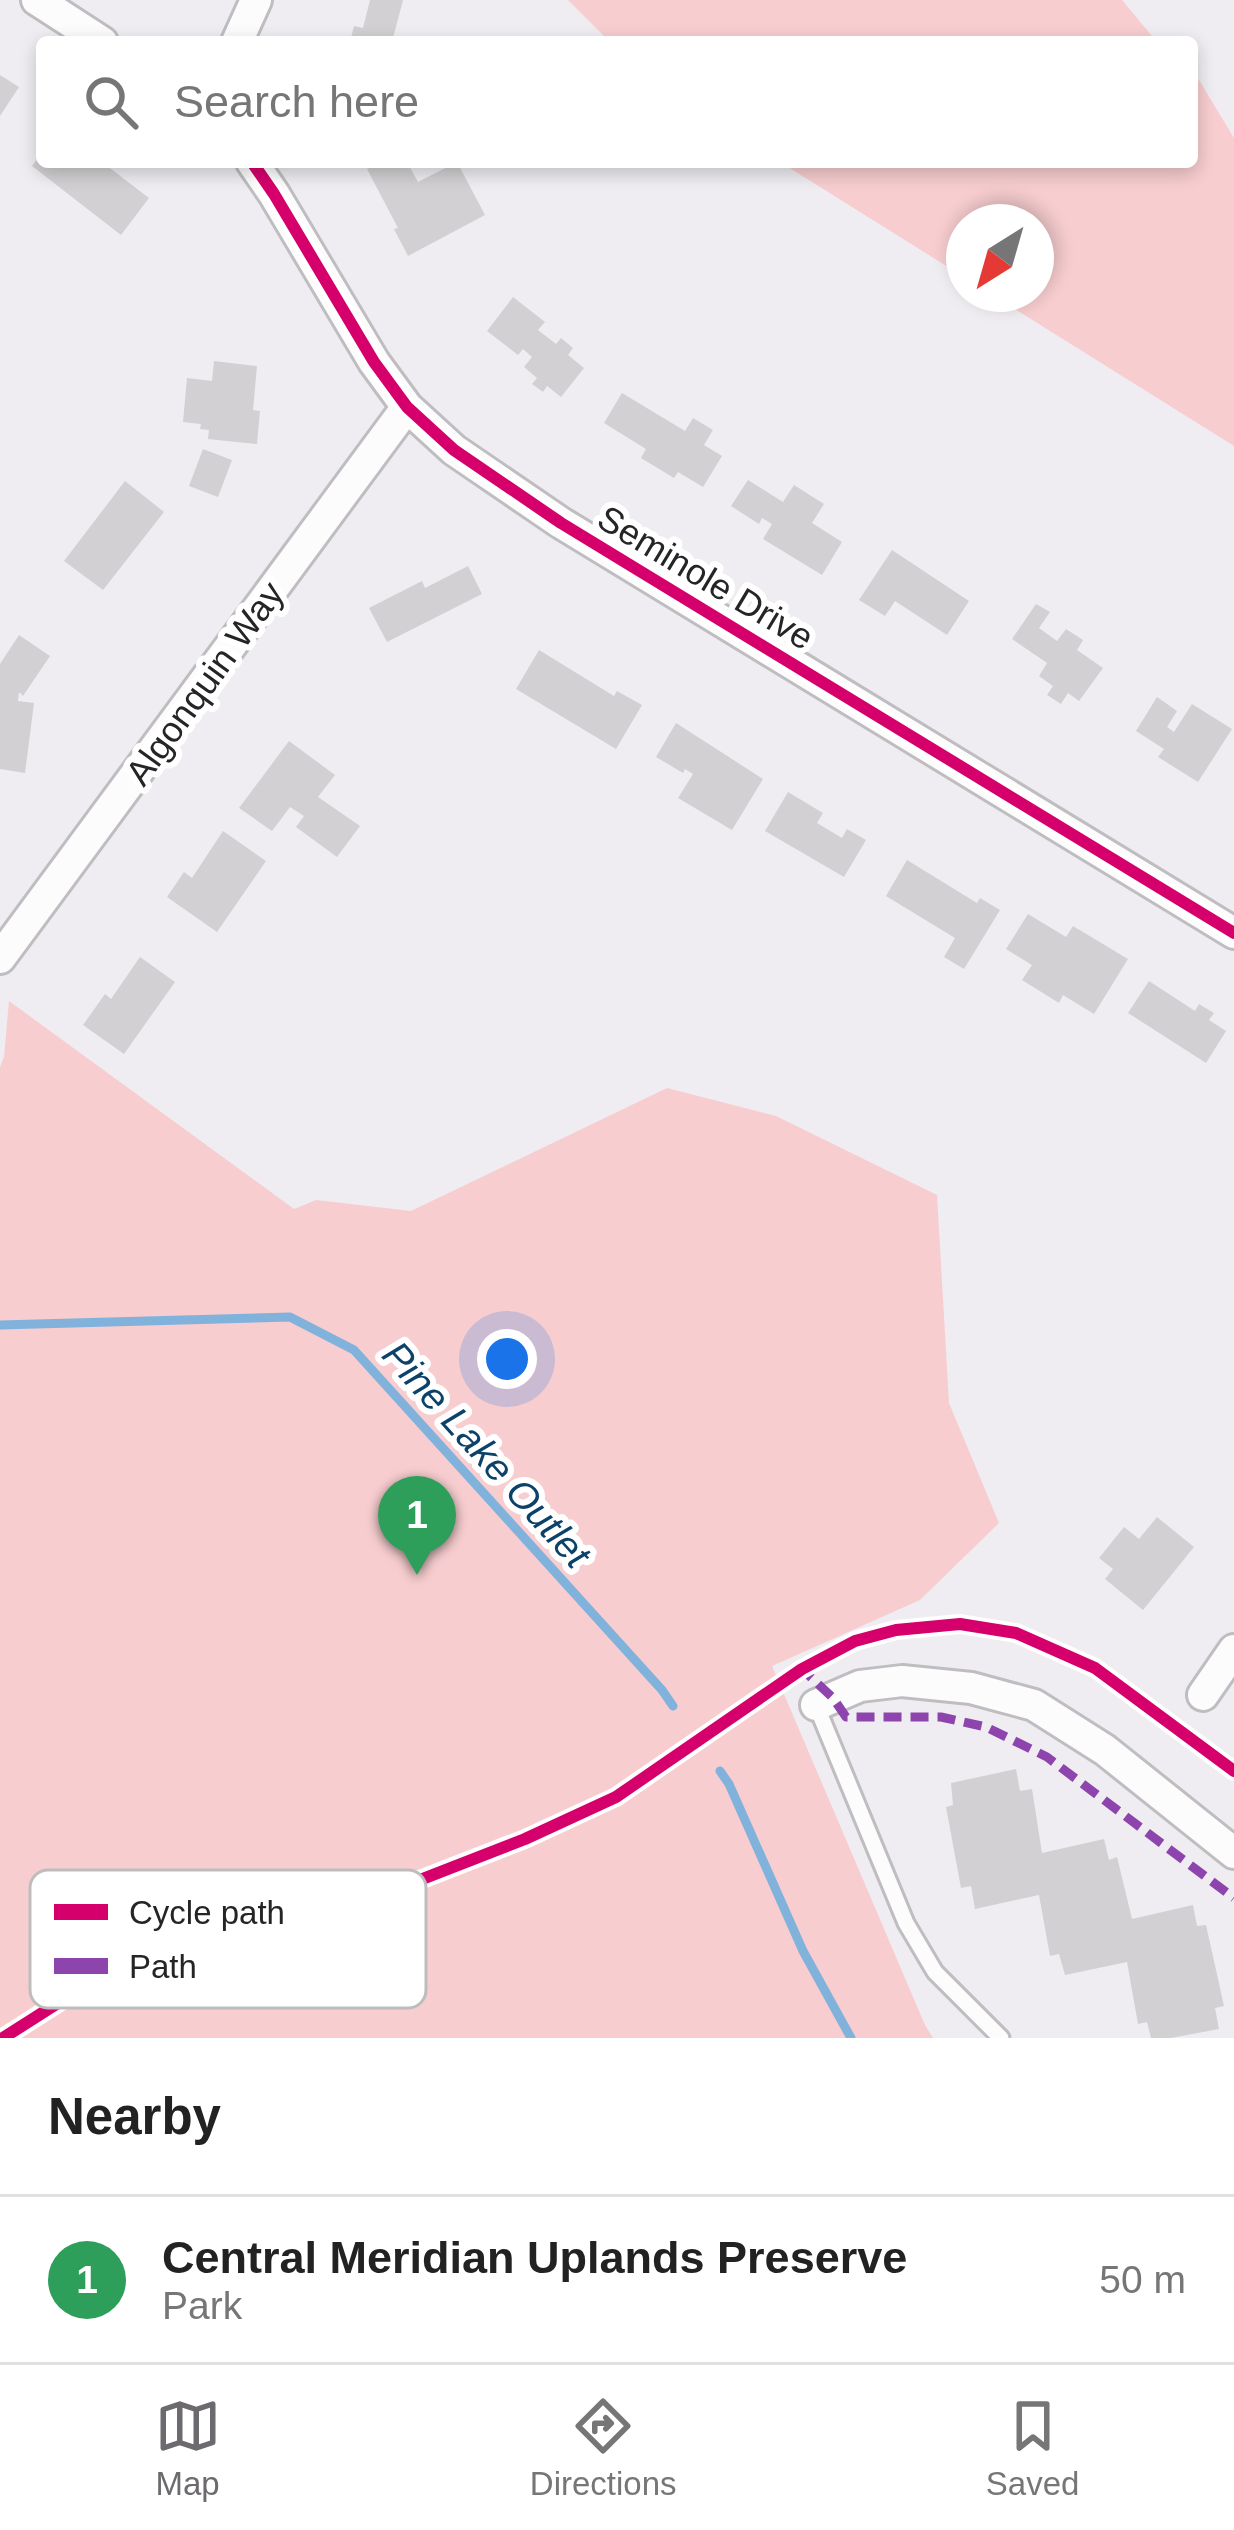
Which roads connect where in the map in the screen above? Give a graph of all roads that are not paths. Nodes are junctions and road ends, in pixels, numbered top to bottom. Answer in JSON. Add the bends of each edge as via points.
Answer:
{"nodes":[{"id":1,"x":38,"y":0,"type":"edge"},
{"id":2,"x":256,"y":0,"type":"edge"},
{"id":3,"x":93,"y":36,"type":"edge"},
{"id":4,"x":240,"y":36,"type":"edge"},
{"id":5,"x":256,"y":168,"type":"edge"},
{"id":6,"x":407,"y":407,"type":"junction"},
{"id":7,"x":1234,"y":933,"type":"edge"},
{"id":8,"x":0,"y":958,"type":"edge"},
{"id":9,"x":1234,"y":1650,"type":"edge"},
{"id":10,"x":1203,"y":1695,"type":"dead end"},
{"id":11,"x":816,"y":1706,"type":"joint"},
{"id":12,"x":1234,"y":1853,"type":"edge"},
{"id":13,"x":1001,"y":2038,"type":"edge"}],
"edges":[{"from":1,"to":3,"type":"street"},
{"from":2,"to":4,"type":"street"},
{"from":5,"to":6,"type":"street","name":"Seminole Drive"},
{"from":6,"to":7,"type":"street","name":"Seminole Drive","via":[[454,450],[561,523]]},
{"from":6,"to":8,"type":"street","name":"Algonquin Way"},
{"from":9,"to":10,"type":"street"},
{"from":11,"to":12,"type":"street","via":[[860,1686],[902,1681],[1034,1706],[1105,1750]]},
{"from":11,"to":13,"type":"lane","via":[[906,1923],[935,1972]]}]}
